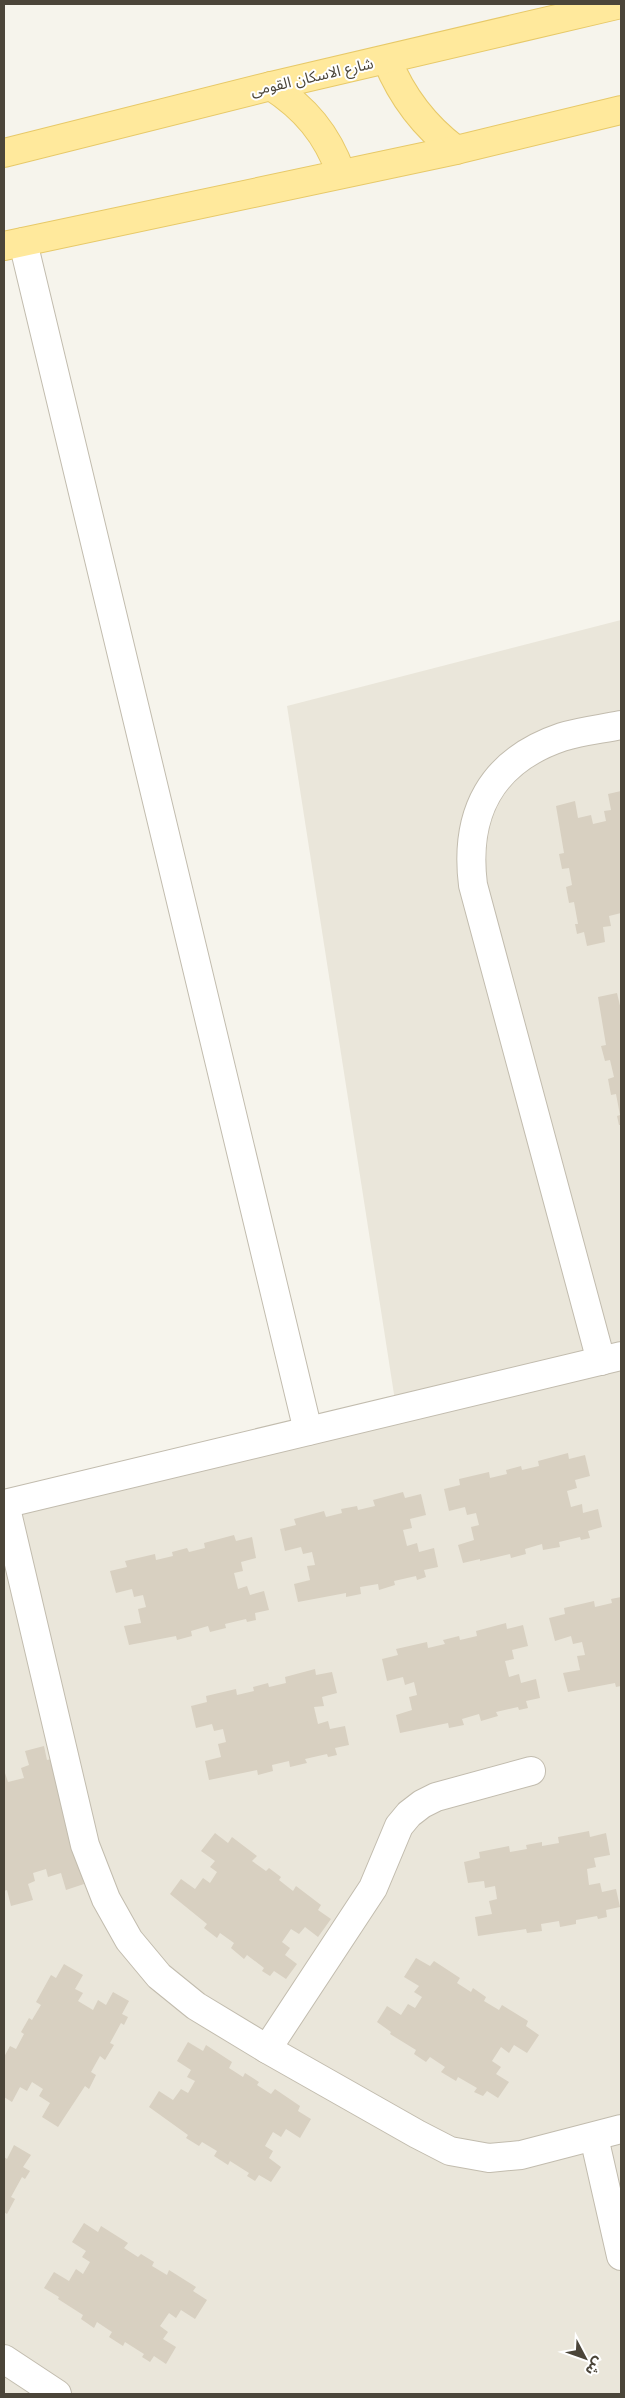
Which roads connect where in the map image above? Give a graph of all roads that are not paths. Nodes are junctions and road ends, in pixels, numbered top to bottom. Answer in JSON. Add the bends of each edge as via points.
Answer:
{"nodes":[{"id":1,"x":621,"y":4,"type":"edge"},
{"id":2,"x":387,"y":60,"type":"junction"},
{"id":3,"x":270,"y":86,"type":"junction"},
{"id":4,"x":621,"y":110,"type":"edge"},
{"id":5,"x":456,"y":150,"type":"junction"},
{"id":6,"x":4,"y":153,"type":"edge"},
{"id":7,"x":341,"y":173,"type":"junction"},
{"id":8,"x":13,"y":244,"type":"edge"},
{"id":9,"x":621,"y":725,"type":"edge"},
{"id":10,"x":611,"y":1359,"type":"edge"},
{"id":11,"x":308,"y":1431,"type":"junction"},
{"id":12,"x":4,"y":1504,"type":"edge"},
{"id":13,"x":531,"y":1771,"type":"dead end"},
{"id":14,"x":267,"y":2050,"type":"junction"},
{"id":15,"x":621,"y":2129,"type":"edge"},
{"id":16,"x":594,"y":2137,"type":"junction"},
{"id":17,"x":621,"y":2256,"type":"edge"},
{"id":18,"x":4,"y":2359,"type":"edge"},
{"id":19,"x":57,"y":2394,"type":"edge"}],
"edges":[{"from":1,"to":2,"type":"main road","name":"شارع الاسكان القومى"},
{"from":2,"to":3,"type":"main road","name":"شارع الاسكان القومى"},
{"from":2,"to":5,"type":"main road","via":[[407,101],[438,136]]},
{"from":3,"to":6,"type":"main road","name":"شارع الاسكان القومى"},
{"from":3,"to":7,"type":"main road","via":[[307,114],[333,152]]},
{"from":4,"to":5,"type":"main road"},
{"from":5,"to":7,"type":"main road"},
{"from":7,"to":8,"type":"main road"},
{"from":8,"to":11,"type":"street"},
{"from":9,"to":10,"type":"street","via":[[563,737],[538,746],[515,761],[495,781],[481,804],[472,830],[470,857],[473,885]]},
{"from":10,"to":11,"type":"street"},
{"from":11,"to":12,"type":"street"},
{"from":12,"to":14,"type":"street","via":[[85,1845],[106,1899],[129,1940],[160,1976],[196,2006]]},
{"from":13,"to":14,"type":"street","via":[[436,1797],[409,1814],[399,1826],[373,1888]]},
{"from":14,"to":16,"type":"street","via":[[450,2151],[488,2158]]},
{"from":15,"to":16,"type":"street"},
{"from":16,"to":17,"type":"street"},
{"from":18,"to":19,"type":"street"}]}
